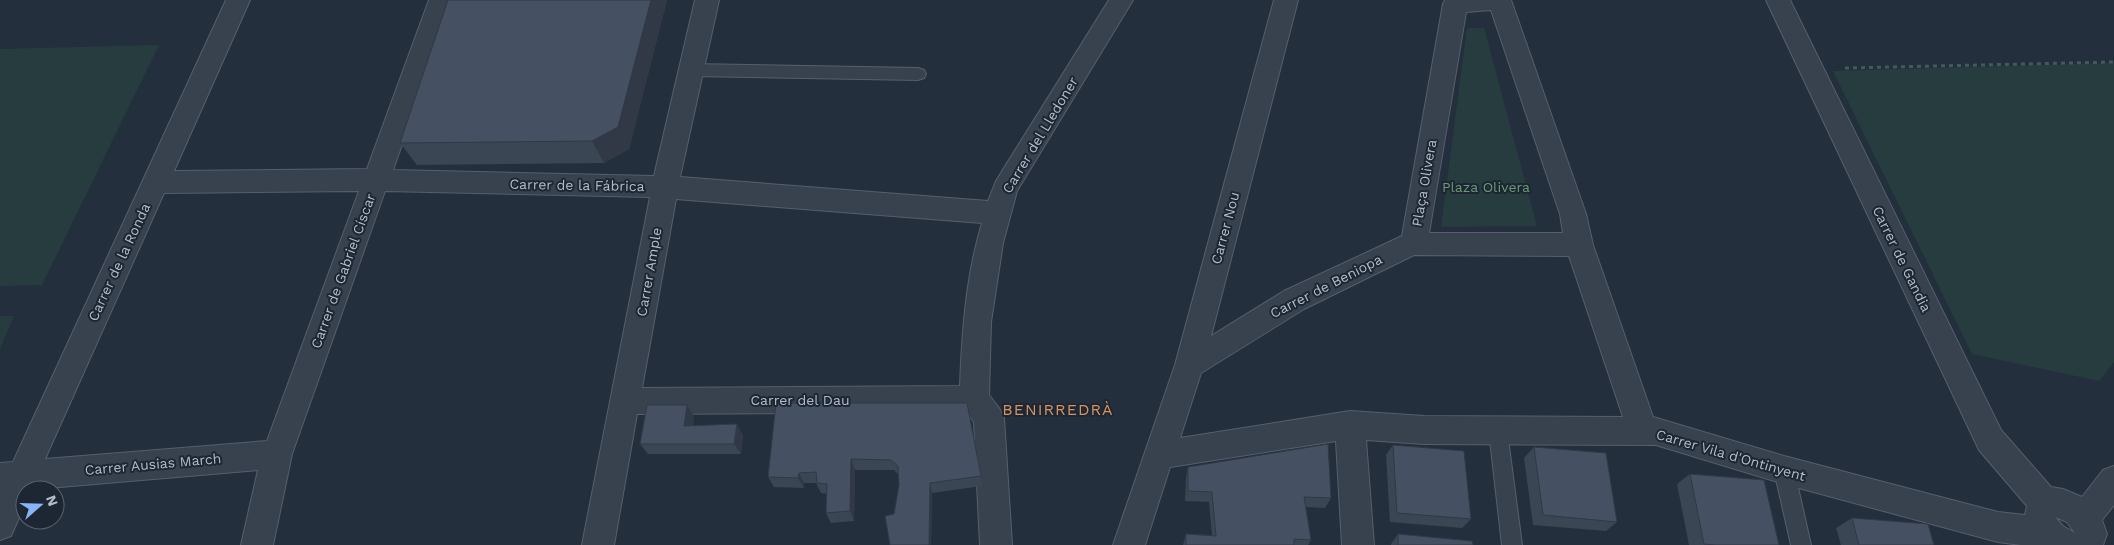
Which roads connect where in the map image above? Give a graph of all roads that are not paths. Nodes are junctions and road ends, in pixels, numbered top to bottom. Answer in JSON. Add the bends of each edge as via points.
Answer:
{"nodes":[{"id":1,"x":238,"y":0,"type":"edge"},
{"id":2,"x":441,"y":0,"type":"edge"},
{"id":3,"x":706,"y":0,"type":"edge"},
{"id":4,"x":1121,"y":0,"type":"edge"},
{"id":5,"x":1286,"y":0,"type":"edge"},
{"id":6,"x":1778,"y":0,"type":"edge"},
{"id":7,"x":1500,"y":1,"type":"edge"},
{"id":8,"x":691,"y":70,"type":"junction"},
{"id":9,"x":918,"y":74,"type":"dead end"},
{"id":10,"x":376,"y":180,"type":"junction"},
{"id":11,"x":156,"y":182,"type":"junction"},
{"id":12,"x":664,"y":187,"type":"junction"},
{"id":13,"x":997,"y":212,"type":"junction"},
{"id":14,"x":1414,"y":244,"type":"junction"},
{"id":15,"x":1579,"y":245,"type":"junction"},
{"id":16,"x":1189,"y":365,"type":"junction"},
{"id":17,"x":974,"y":399,"type":"junction"},
{"id":18,"x":625,"y":401,"type":"junction"},
{"id":19,"x":1350,"y":426,"type":"junction"},
{"id":20,"x":1498,"y":430,"type":"junction"},
{"id":21,"x":1643,"y":432,"type":"junction"},
{"id":22,"x":277,"y":454,"type":"junction"},
{"id":23,"x":1160,"y":455,"type":"junction"},
{"id":24,"x":1784,"y":470,"type":"junction"},
{"id":25,"x":11,"y":476,"type":"edge"},
{"id":26,"x":2109,"y":487,"type":"edge"},
{"id":27,"x":0,"y":525,"type":"edge"},
{"id":28,"x":2072,"y":533,"type":"edge"},
{"id":29,"x":257,"y":545,"type":"edge"},
{"id":30,"x":598,"y":545,"type":"edge"},
{"id":31,"x":996,"y":545,"type":"edge"},
{"id":32,"x":1129,"y":545,"type":"edge"},
{"id":33,"x":1358,"y":545,"type":"edge"},
{"id":34,"x":1512,"y":545,"type":"edge"},
{"id":35,"x":1801,"y":545,"type":"edge"}],
"edges":[{"from":1,"to":11,"type":"street","name":"Carrer de la Ronda"},
{"from":2,"to":10,"type":"street","name":"Carrer de Gabriel Císcar"},
{"from":3,"to":8,"type":"street","name":"Carrer Ample"},
{"from":4,"to":13,"type":"street","name":"Carrer del Lledoner","via":[[1005,189]]},
{"from":5,"to":16,"type":"street","name":"Carrer Nou"},
{"from":6,"to":28,"type":"street","name":"Carrer de Gandia","via":[[1990,440]]},
{"from":7,"to":14,"type":"street","name":"Plaça Olivera","via":[[1456,4]]},
{"from":7,"to":15,"type":"street","name":"Plaça Olivera","via":[[1573,214]]},
{"from":8,"to":9,"type":"lane"},
{"from":8,"to":12,"type":"street","name":"Carrer Ample"},
{"from":10,"to":11,"type":"street","name":"Carrer de la Fábrica"},
{"from":10,"to":12,"type":"street","name":"Carrer de la Fábrica"},
{"from":10,"to":22,"type":"street","name":"Carrer de Gabriel Císcar"},
{"from":11,"to":25,"type":"street","name":"Carrer de la Ronda"},
{"from":12,"to":13,"type":"street","name":"Carrer de la Fábrica"},
{"from":12,"to":18,"type":"street","name":"Carrer Ample"},
{"from":13,"to":17,"type":"street","name":"Carrer del Lledoner","via":[[977,322]]},
{"from":14,"to":15,"type":"street","name":"Plaça Olivera"},
{"from":14,"to":16,"type":"street","name":"Carrer de Beniopa","via":[[1294,300]]},
{"from":15,"to":21,"type":"street","name":"Plaça Olivera"},
{"from":16,"to":23,"type":"street","name":"Carrer Nou"},
{"from":17,"to":18,"type":"street","name":"Carrer del Dau"},
{"from":17,"to":31,"type":"street","via":[[989,418]]},
{"from":18,"to":30,"type":"street","name":"Carrer Ample"},
{"from":19,"to":20,"type":"street","name":"Carrer Vila d'Ontinyent"},
{"from":19,"to":23,"type":"street","name":"Carrer Vila d'Ontinyent"},
{"from":19,"to":33,"type":"street"},
{"from":20,"to":21,"type":"street","name":"Carrer Vila d'Ontinyent"},
{"from":20,"to":34,"type":"lane"},
{"from":21,"to":24,"type":"street","name":"Carrer Vila d'Ontinyent","via":[[1656,431]]},
{"from":22,"to":25,"type":"street","name":"Carrer Ausias March"},
{"from":22,"to":29,"type":"street","name":"Carrer de Gabriel Císcar"},
{"from":23,"to":32,"type":"street","name":"Carrer Nou"},
{"from":24,"to":28,"type":"street","name":"Carrer Vila d'Ontinyent","via":[[1998,527]]},
{"from":24,"to":35,"type":"lane"},
{"from":25,"to":27,"type":"street","name":"Carrer de la Ronda"},
{"from":26,"to":28,"type":"street"}]}
